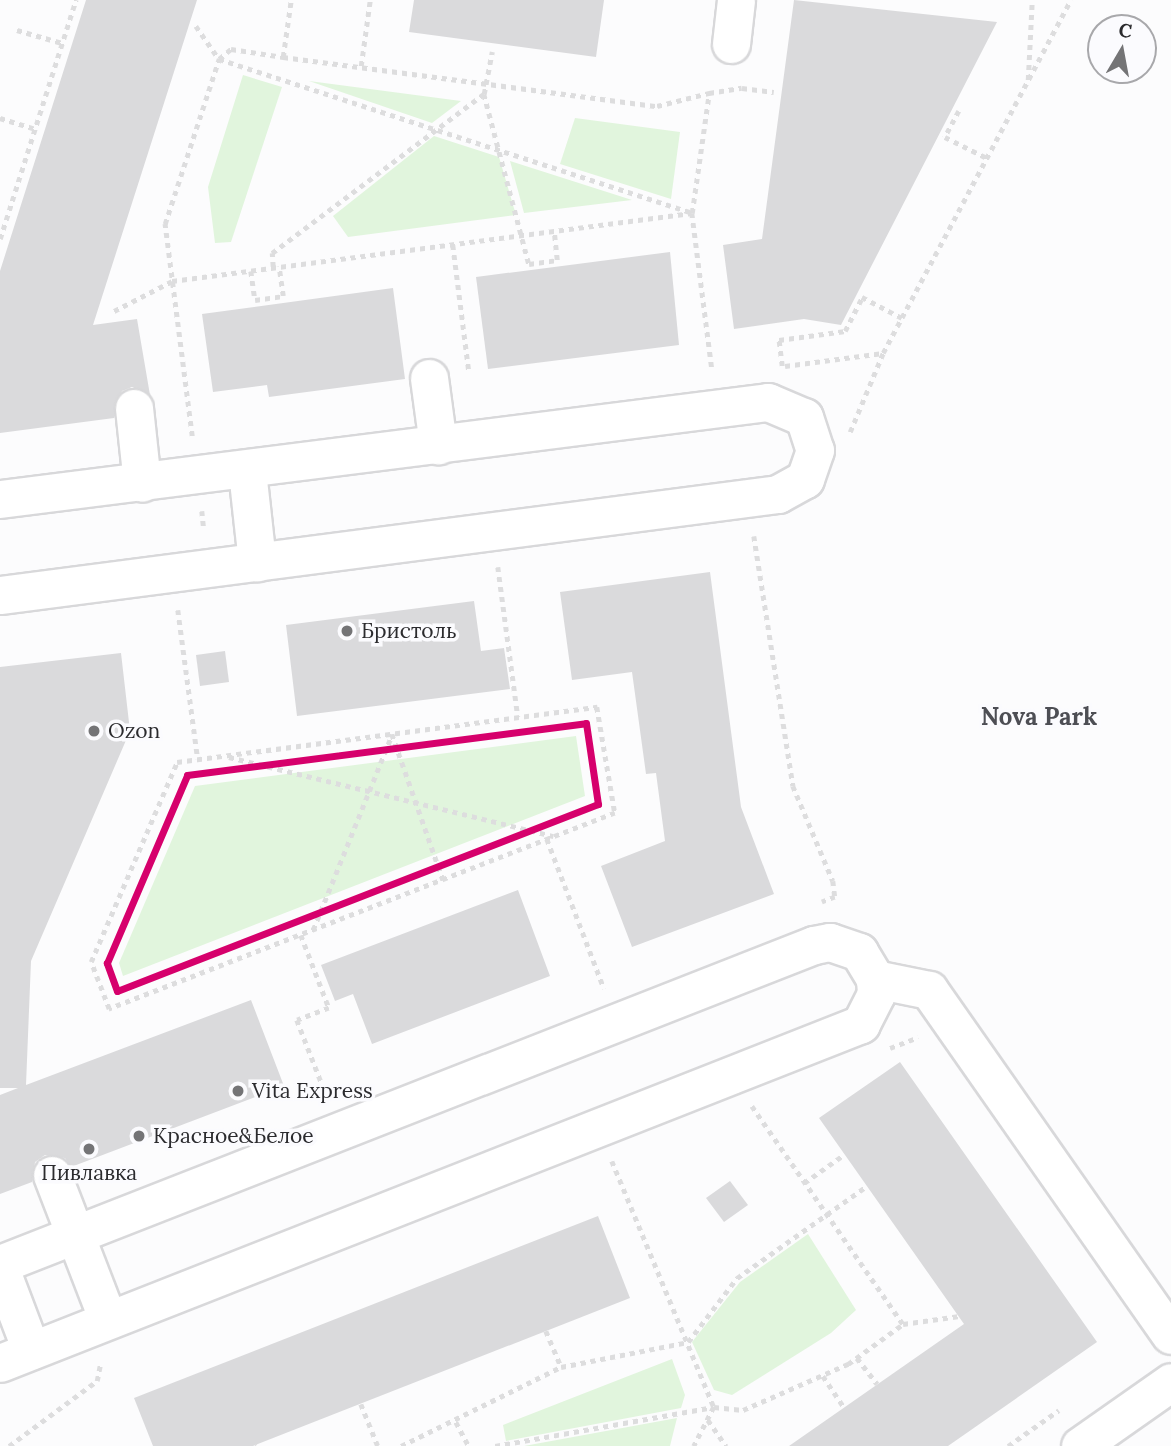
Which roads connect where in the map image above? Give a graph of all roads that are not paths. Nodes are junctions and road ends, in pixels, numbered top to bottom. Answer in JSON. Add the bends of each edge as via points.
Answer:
{"nodes":[{"id":1,"x":736,"y":0,"type":"edge"},
{"id":2,"x":731,"y":44,"type":"dead end"},
{"id":3,"x":429,"y":378,"type":"dead end"},
{"id":4,"x":134,"y":408,"type":"dead end"},
{"id":5,"x":438,"y":445,"type":"junction"},
{"id":6,"x":247,"y":471,"type":"junction"},
{"id":7,"x":142,"y":483,"type":"junction"},
{"id":8,"x":0,"y":499,"type":"edge"},
{"id":9,"x":257,"y":562,"type":"junction"},
{"id":10,"x":0,"y":595,"type":"edge"},
{"id":11,"x":875,"y":979,"type":"junction"},
{"id":12,"x":52,"y":1175,"type":"dead end"},
{"id":13,"x":75,"y":1235,"type":"junction"},
{"id":14,"x":0,"y":1266,"type":"edge"},
{"id":15,"x":108,"y":1320,"type":"junction"},
{"id":16,"x":1171,"y":1335,"type":"edge"},
{"id":17,"x":16,"y":1356,"type":"edge"},
{"id":18,"x":1171,"y":1382,"type":"edge"},
{"id":19,"x":1080,"y":1446,"type":"edge"}],
"edges":[{"from":1,"to":2,"type":"lane"},
{"from":3,"to":5,"type":"lane"},
{"from":4,"to":7,"type":"lane"},
{"from":5,"to":6,"type":"lane"},
{"from":5,"to":9,"type":"lane","via":[[784,404],[811,429],[813,464],[789,491]]},
{"from":6,"to":7,"type":"lane"},
{"from":6,"to":9,"type":"lane"},
{"from":7,"to":8,"type":"lane"},
{"from":9,"to":10,"type":"lane"},
{"from":11,"to":13,"type":"lane","via":[[859,952],[830,942],[814,945]]},
{"from":11,"to":15,"type":"lane","via":[[876,995],[861,1024]]},
{"from":11,"to":16,"type":"lane","via":[[929,990]]},
{"from":12,"to":13,"type":"lane"},
{"from":13,"to":14,"type":"lane"},
{"from":13,"to":15,"type":"lane"},
{"from":14,"to":17,"type":"lane"},
{"from":15,"to":17,"type":"lane"},
{"from":18,"to":19,"type":"lane"}]}
